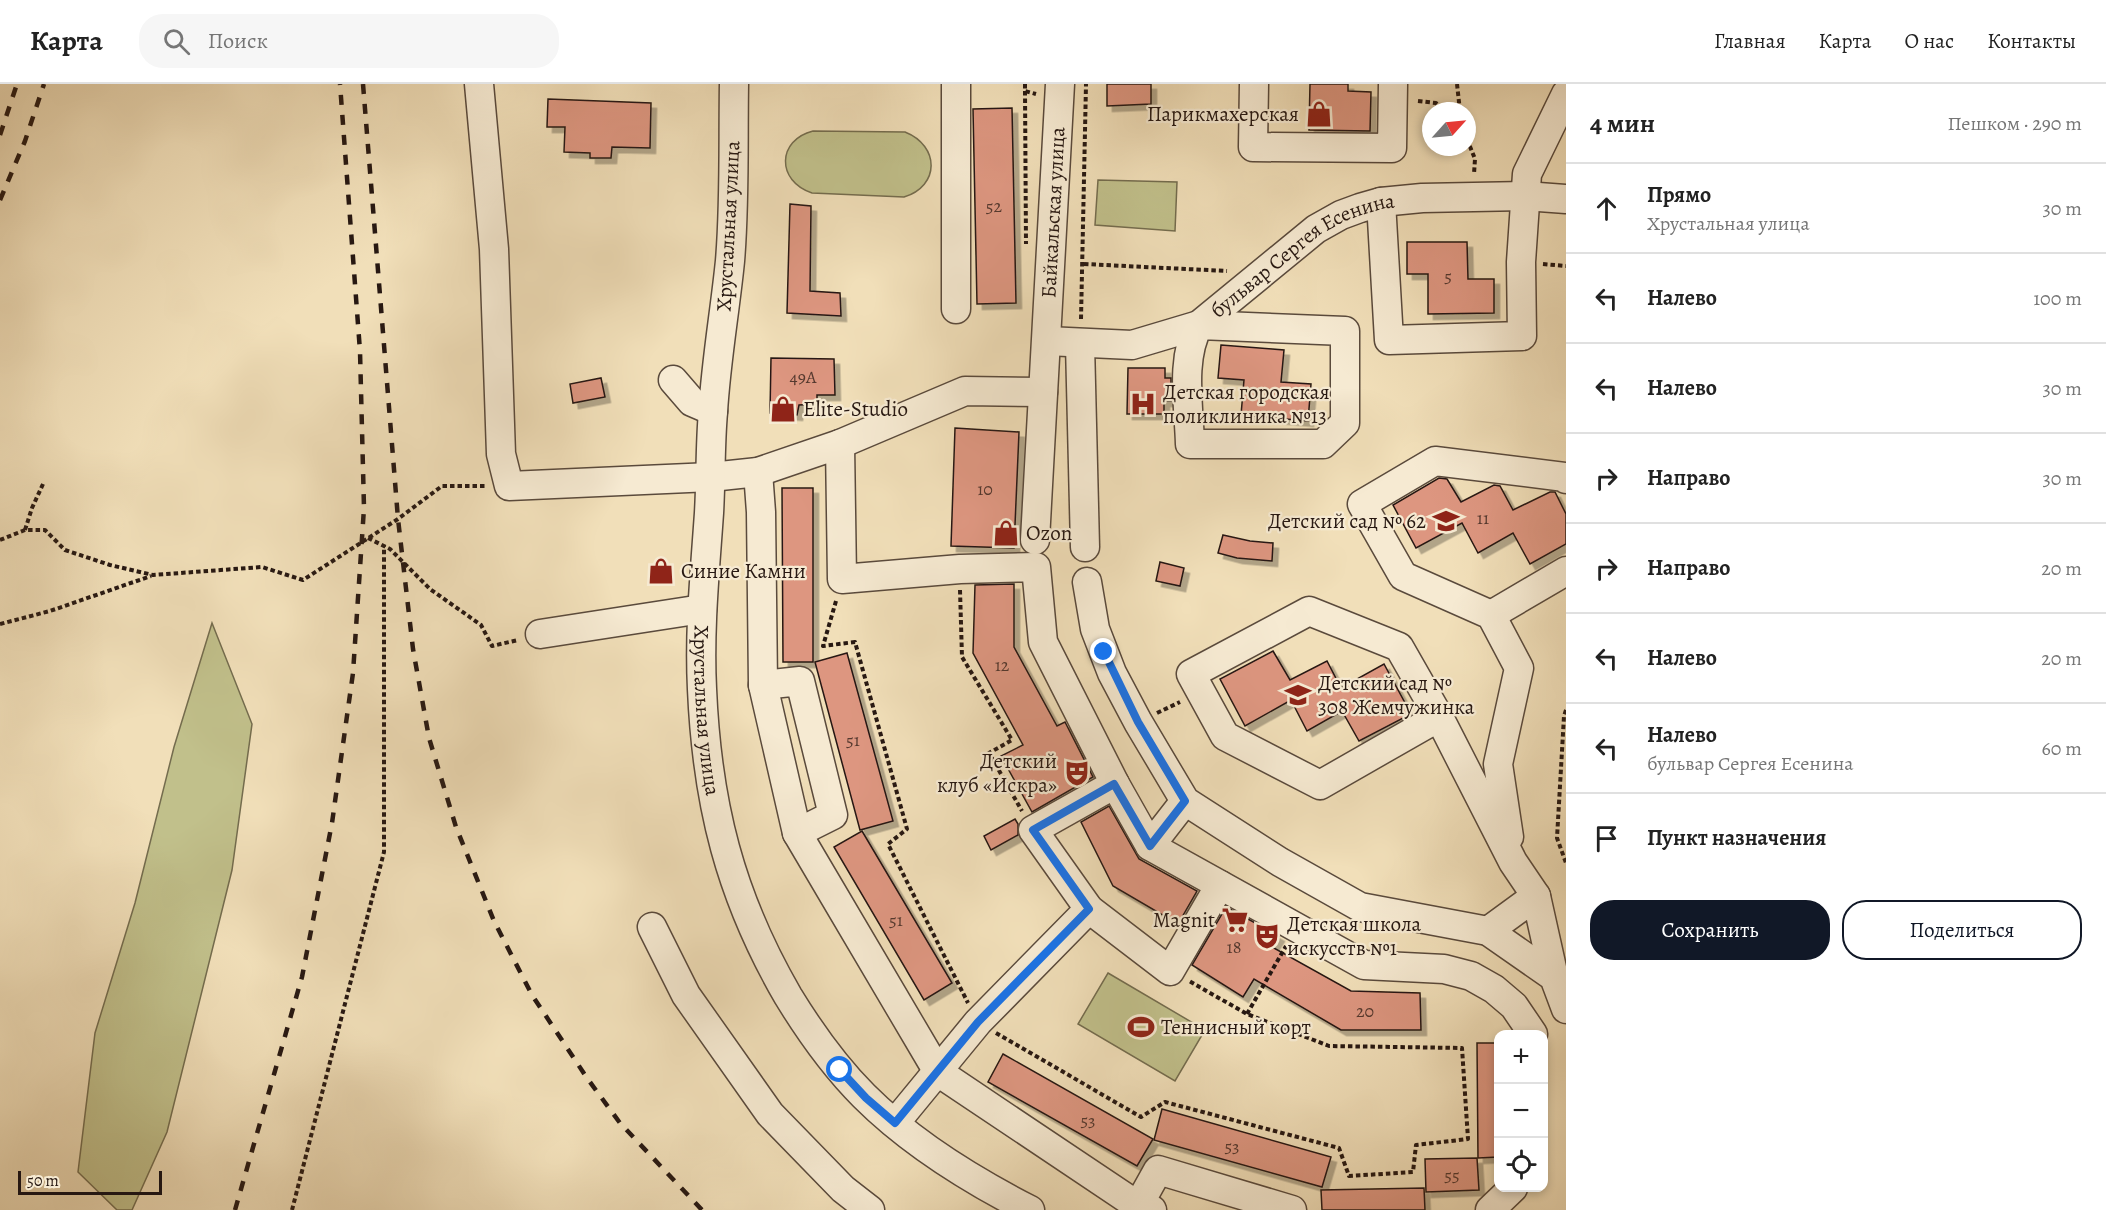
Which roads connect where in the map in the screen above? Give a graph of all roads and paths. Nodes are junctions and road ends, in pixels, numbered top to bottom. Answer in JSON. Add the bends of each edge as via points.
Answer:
{"nodes":[{"id":1,"x":479,"y":84,"type":"edge"},
{"id":2,"x":734,"y":84,"type":"edge"},
{"id":3,"x":956,"y":84,"type":"edge"},
{"id":4,"x":1060,"y":84,"type":"edge"},
{"id":5,"x":1086,"y":84,"type":"edge"},
{"id":6,"x":1254,"y":84,"type":"edge"},
{"id":7,"x":1393,"y":84,"type":"edge"},
{"id":8,"x":1457,"y":84,"type":"edge"},
{"id":9,"x":1025,"y":92,"type":"dead end"},
{"id":10,"x":1566,"y":94,"type":"edge"},
{"id":11,"x":1418,"y":101,"type":"dead end"},
{"id":12,"x":1427,"y":102,"type":"edge"},
{"id":13,"x":1459,"y":102,"type":"edge"},
{"id":14,"x":1474,"y":156,"type":"edge"},
{"id":15,"x":1474,"y":174,"type":"dead end"},
{"id":16,"x":1525,"y":196,"type":"junction"},
{"id":17,"x":1566,"y":200,"type":"edge"},
{"id":18,"x":1381,"y":202,"type":"junction"},
{"id":19,"x":1026,"y":256,"type":"dead end"},
{"id":20,"x":1084,"y":264,"type":"junction"},
{"id":21,"x":1228,"y":271,"type":"dead end"},
{"id":22,"x":956,"y":309,"type":"dead end"},
{"id":23,"x":1199,"y":325,"type":"junction"},
{"id":24,"x":1047,"y":341,"type":"junction"},
{"id":25,"x":1080,"y":344,"type":"junction"},
{"id":26,"x":673,"y":380,"type":"dead end"},
{"id":27,"x":1043,"y":392,"type":"junction"},
{"id":28,"x":712,"y":411,"type":"junction"},
{"id":29,"x":840,"y":444,"type":"junction"},
{"id":30,"x":758,"y":472,"type":"junction"},
{"id":31,"x":711,"y":477,"type":"junction"},
{"id":32,"x":1566,"y":479,"type":"edge"},
{"id":33,"x":43,"y":484,"type":"dead end"},
{"id":34,"x":509,"y":486,"type":"junction"},
{"id":35,"x":25,"y":530,"type":"junction"},
{"id":36,"x":368,"y":538,"type":"junction"},
{"id":37,"x":0,"y":540,"type":"edge"},
{"id":38,"x":1035,"y":540,"type":"dead end"},
{"id":39,"x":384,"y":546,"type":"junction"},
{"id":40,"x":1085,"y":547,"type":"dead end"},
{"id":41,"x":960,"y":569,"type":"junction"},
{"id":42,"x":1566,"y":571,"type":"edge"},
{"id":43,"x":153,"y":575,"type":"junction"},
{"id":44,"x":842,"y":579,"type":"junction"},
{"id":45,"x":1087,"y":582,"type":"dead end"},
{"id":46,"x":702,"y":609,"type":"junction"},
{"id":47,"x":1491,"y":615,"type":"junction"},
{"id":48,"x":0,"y":624,"type":"edge"},
{"id":49,"x":540,"y":634,"type":"joint"},
{"id":50,"x":763,"y":685,"type":"junction"},
{"id":51,"x":1566,"y":710,"type":"edge"},
{"id":52,"x":1439,"y":717,"type":"junction"},
{"id":53,"x":1114,"y":784,"type":"junction"},
{"id":54,"x":1185,"y":801,"type":"junction"},
{"id":55,"x":1033,"y":830,"type":"junction"},
{"id":56,"x":797,"y":833,"type":"junction"},
{"id":57,"x":1150,"y":846,"type":"junction"},
{"id":58,"x":1513,"y":862,"type":"junction"},
{"id":59,"x":1566,"y":863,"type":"edge"},
{"id":60,"x":1220,"y":885,"type":"junction"},
{"id":61,"x":1536,"y":896,"type":"junction"},
{"id":62,"x":1089,"y":909,"type":"junction"},
{"id":63,"x":652,"y":927,"type":"dead end"},
{"id":64,"x":1488,"y":931,"type":"junction"},
{"id":65,"x":1170,"y":970,"type":"junction"},
{"id":66,"x":1562,"y":997,"type":"edge"},
{"id":67,"x":978,"y":1022,"type":"junction"},
{"id":68,"x":1530,"y":1030,"type":"edge"},
{"id":69,"x":938,"y":1072,"type":"junction"},
{"id":70,"x":895,"y":1123,"type":"junction"},
{"id":71,"x":1509,"y":1192,"type":"edge"},
{"id":72,"x":1145,"y":1208,"type":"edge"},
{"id":73,"x":292,"y":1210,"type":"edge"},
{"id":74,"x":870,"y":1210,"type":"edge"},
{"id":75,"x":1030,"y":1210,"type":"edge"},
{"id":76,"x":1292,"y":1210,"type":"edge"},
{"id":77,"x":1490,"y":1210,"type":"edge"}],
"edges":[{"from":1,"to":34,"type":"street","via":[[494,249],[501,454]]},
{"from":2,"to":28,"type":"street","name":"Хрустальная улица","via":[[730,259]]},
{"from":3,"to":22,"type":"street"},
{"from":4,"to":24,"type":"street","name":"Байкальская улица"},
{"from":5,"to":20,"type":"path"},
{"from":6,"to":7,"type":"street","via":[[1253,147],[1392,148]]},
{"from":8,"to":13,"type":"path"},
{"from":9,"to":19,"type":"path"},
{"from":10,"to":16,"type":"street","via":[[1527,174]]},
{"from":11,"to":12,"type":"path"},
{"from":14,"to":15,"type":"path"},
{"from":16,"to":17,"type":"street","name":"бульвар Сергея Есенина"},
{"from":16,"to":18,"type":"street","name":"бульвар Сергея Есенина"},
{"from":16,"to":18,"type":"street","via":[[1522,336],[1389,340]]},
{"from":18,"to":23,"type":"street","name":"бульвар Сергея Есенина","via":[[1341,215],[1316,229]]},
{"from":20,"to":21,"type":"path"},
{"from":20,"to":25,"type":"path"},
{"from":23,"to":23,"type":"street","via":[[1188,364],[1190,444],[1323,444],[1345,423],[1345,331]]},
{"from":23,"to":25,"type":"street","name":"бульвар Сергея Есенина","via":[[1132,345]]},
{"from":24,"to":25,"type":"street","name":"бульвар Сергея Есенина"},
{"from":24,"to":27,"type":"street","name":"Байкальская улица"},
{"from":25,"to":40,"type":"street"},
{"from":26,"to":28,"type":"street","via":[[692,402]]},
{"from":27,"to":29,"type":"street","via":[[965,391]]},
{"from":27,"to":38,"type":"street","name":"Байкальская улица"},
{"from":28,"to":31,"type":"street","name":"Хрустальная улица"},
{"from":29,"to":30,"type":"street"},
{"from":29,"to":44,"type":"street"},
{"from":30,"to":31,"type":"street"},
{"from":30,"to":50,"type":"street"},
{"from":31,"to":34,"type":"street"},
{"from":31,"to":46,"type":"street","name":"Хрустальная улица"},
{"from":32,"to":47,"type":"street","via":[[1435,461],[1362,504],[1403,576]]},
{"from":33,"to":35,"type":"path"},
{"from":34,"to":36,"type":"path","via":[[442,486]]},
{"from":35,"to":37,"type":"path"},
{"from":35,"to":43,"type":"path","via":[[45,530],[65,550]]},
{"from":36,"to":39,"type":"path"},
{"from":36,"to":43,"type":"path","via":[[303,580],[262,567]]},
{"from":39,"to":49,"type":"path","via":[[430,589],[482,625],[492,646]]},
{"from":39,"to":73,"type":"path","via":[[384,852]]},
{"from":41,"to":44,"type":"street"},
{"from":41,"to":53,"type":"street","via":[[1036,567],[1043,642]]},
{"from":41,"to":55,"type":"path","via":[[962,657],[1012,740],[989,753]]},
{"from":42,"to":47,"type":"street"},
{"from":43,"to":48,"type":"path"},
{"from":44,"to":67,"type":"path","via":[[823,646],[855,642],[908,829],[888,844]]},
{"from":45,"to":54,"type":"street","via":[[1095,629],[1112,673]]},
{"from":46,"to":49,"type":"street"},
{"from":46,"to":70,"type":"street","name":"Хрустальная улица","via":[[701,686],[711,788],[735,886],[752,928],[806,1026],[846,1077]]},
{"from":47,"to":58,"type":"street","via":[[1519,668],[1498,764]]},
{"from":50,"to":56,"type":"street"},
{"from":50,"to":56,"type":"street","via":[[800,681],[833,815]]},
{"from":51,"to":59,"type":"path","via":[[1557,838]]},
{"from":52,"to":52,"type":"street","via":[[1320,785],[1226,736],[1191,674],[1309,611],[1399,647]]},
{"from":52,"to":58,"type":"street"},
{"from":53,"to":55,"type":"street"},
{"from":53,"to":57,"type":"street"},
{"from":54,"to":57,"type":"street"},
{"from":54,"to":64,"type":"street","via":[[1360,907]]},
{"from":55,"to":62,"type":"street"},
{"from":56,"to":69,"type":"street"},
{"from":57,"to":60,"type":"street"},
{"from":58,"to":61,"type":"street"},
{"from":60,"to":65,"type":"street"},
{"from":60,"to":68,"type":"street","via":[[1364,965],[1444,969],[1471,976],[1494,988],[1514,1006]]},
{"from":61,"to":64,"type":"street"},
{"from":61,"to":66,"type":"street"},
{"from":62,"to":65,"type":"street"},
{"from":62,"to":67,"type":"street"},
{"from":63,"to":74,"type":"street","via":[[686,994],[770,1114],[843,1189]]},
{"from":64,"to":66,"type":"street"},
{"from":65,"to":67,"type":"path","via":[[1247,1014],[1329,1046],[1462,1048],[1468,1139],[1416,1145],[1413,1172],[1349,1176],[1339,1148],[1165,1102],[1141,1117]]},
{"from":67,"to":69,"type":"street"},
{"from":69,"to":70,"type":"street"},
{"from":69,"to":72,"type":"street"},
{"from":70,"to":75,"type":"street","name":"Хрустальная улица","via":[[960,1172]]},
{"from":71,"to":77,"type":"street"},
{"from":72,"to":76,"type":"street","via":[[1158,1170]]}]}
